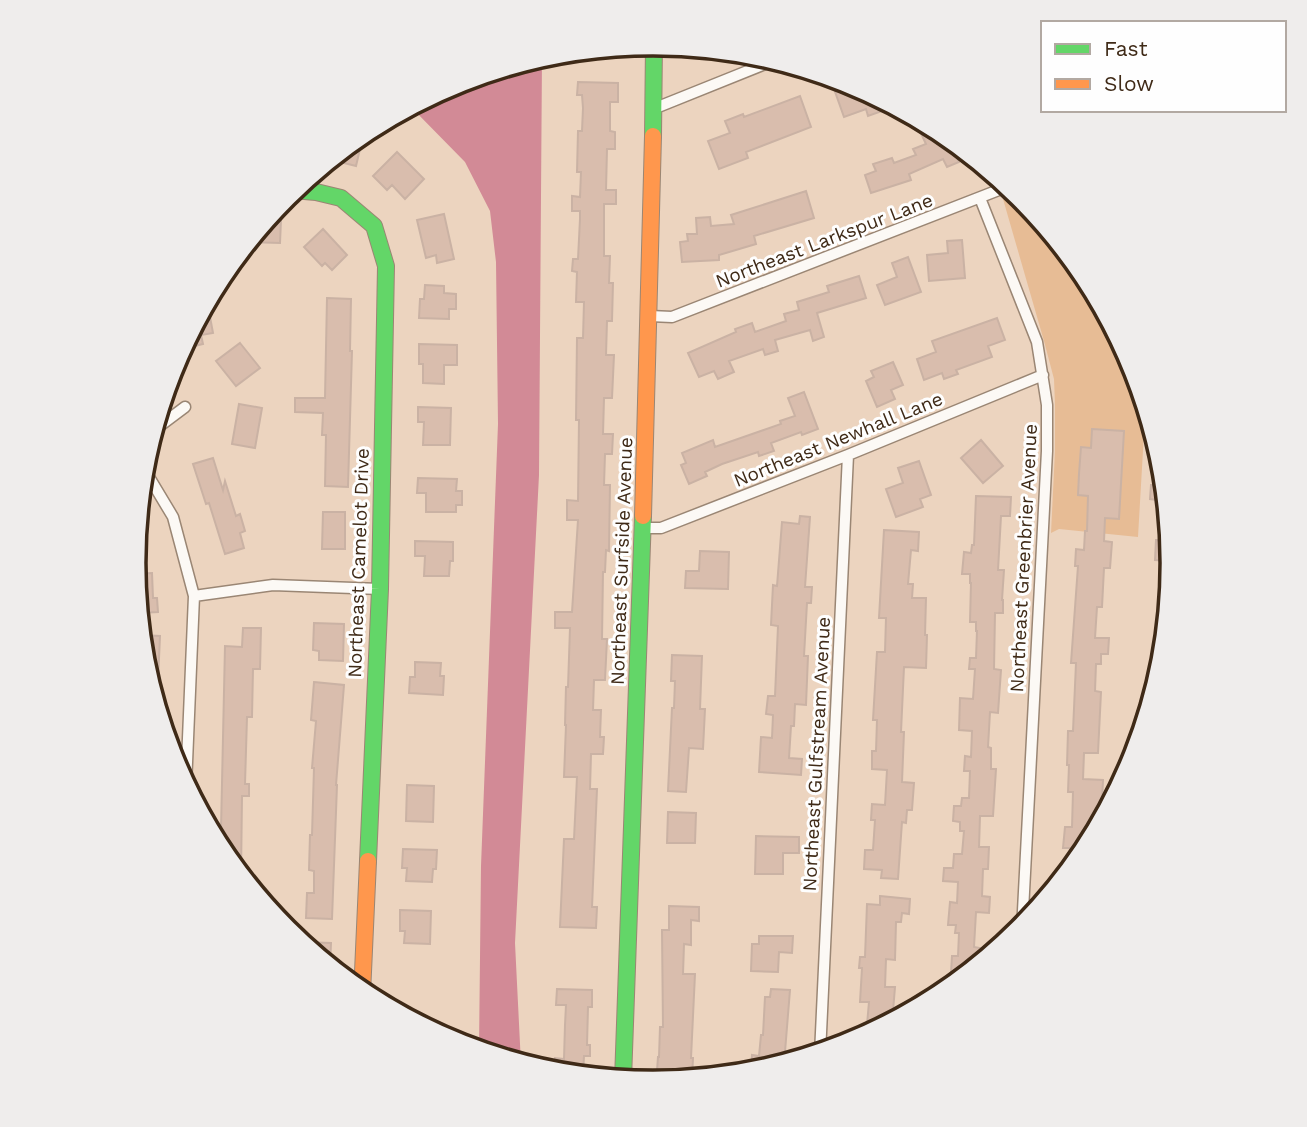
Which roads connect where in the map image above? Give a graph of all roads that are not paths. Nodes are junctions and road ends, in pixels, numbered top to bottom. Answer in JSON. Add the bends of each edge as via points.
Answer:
{"nodes":[{"id":1,"x":654,"y":56,"type":"edge"},
{"id":2,"x":758,"y":67,"type":"edge"},
{"id":3,"x":653,"y":109,"type":"junction"},
{"id":4,"x":309,"y":191,"type":"edge"},
{"id":5,"x":997,"y":191,"type":"edge"},
{"id":6,"x":980,"y":198,"type":"junction"},
{"id":7,"x":650,"y":316,"type":"junction"},
{"id":8,"x":1043,"y":375,"type":"junction"},
{"id":9,"x":185,"y":407,"type":"dead end"},
{"id":10,"x":166,"y":421,"type":"edge"},
{"id":11,"x":848,"y":455,"type":"junction"},
{"id":12,"x":153,"y":483,"type":"edge"},
{"id":13,"x":644,"y":528,"type":"junction"},
{"id":14,"x":380,"y":589,"type":"junction"},
{"id":15,"x":194,"y":596,"type":"junction"},
{"id":16,"x":187,"y":763,"type":"edge"},
{"id":17,"x":1023,"y":911,"type":"edge"},
{"id":18,"x":363,"y":978,"type":"edge"},
{"id":19,"x":821,"y":1043,"type":"edge"},
{"id":20,"x":623,"y":1070,"type":"edge"}],
"edges":[{"from":1,"to":3,"type":"street","name":"Northeast Surfside Avenue"},
{"from":2,"to":3,"type":"street"},
{"from":3,"to":7,"type":"street","name":"Northeast Surfside Avenue"},
{"from":4,"to":14,"type":"street","name":"Northeast Camelot Drive","via":[[341,198],[374,226],[386,266]]},
{"from":5,"to":6,"type":"street","name":"Northeast Larkspur Lane"},
{"from":6,"to":7,"type":"street","name":"Northeast Larkspur Lane","via":[[672,317]]},
{"from":6,"to":8,"type":"street","name":"Northeast Greenbrier Avenue","via":[[1037,342]]},
{"from":7,"to":13,"type":"street","name":"Northeast Surfside Avenue"},
{"from":8,"to":11,"type":"street","name":"Northeast Newhall Lane"},
{"from":8,"to":17,"type":"street","name":"Northeast Greenbrier Avenue","via":[[1047,451]]},
{"from":9,"to":10,"type":"street"},
{"from":11,"to":13,"type":"street","name":"Northeast Newhall Lane","via":[[662,528]]},
{"from":11,"to":19,"type":"street","name":"Northeast Gulfstream Avenue"},
{"from":12,"to":15,"type":"street","via":[[173,517]]},
{"from":13,"to":20,"type":"street","name":"Northeast Surfside Avenue"},
{"from":14,"to":15,"type":"street","via":[[273,585]]},
{"from":14,"to":18,"type":"street","name":"Northeast Camelot Drive"},
{"from":15,"to":16,"type":"street"}]}
